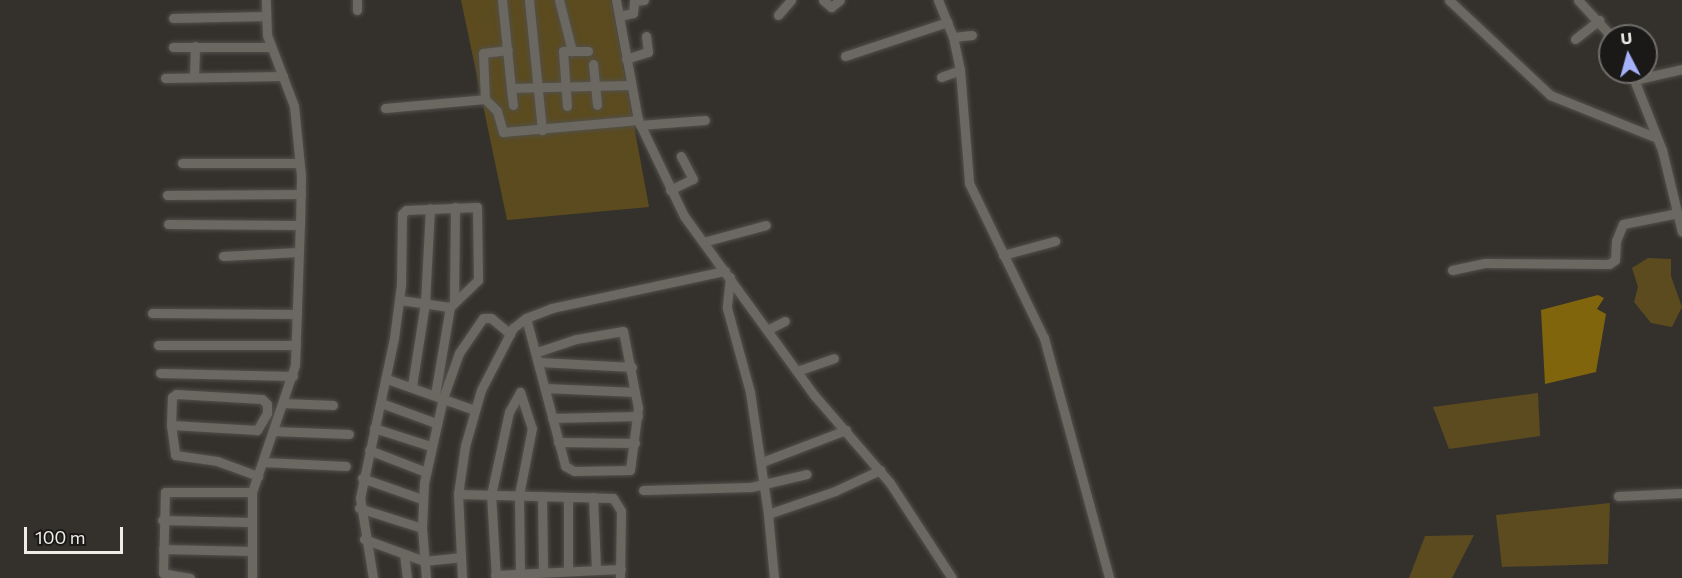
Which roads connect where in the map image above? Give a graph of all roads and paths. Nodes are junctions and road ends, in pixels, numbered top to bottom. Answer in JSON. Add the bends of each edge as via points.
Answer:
{"nodes":[{"id":1,"x":266,"y":0,"type":"edge"},
{"id":2,"x":502,"y":0,"type":"edge"},
{"id":3,"x":529,"y":0,"type":"edge"},
{"id":4,"x":559,"y":0,"type":"edge"},
{"id":5,"x":616,"y":0,"type":"edge"},
{"id":6,"x":644,"y":0,"type":"edge"},
{"id":7,"x":791,"y":0,"type":"edge"},
{"id":8,"x":823,"y":0,"type":"edge"},
{"id":9,"x":840,"y":0,"type":"edge"},
{"id":10,"x":1578,"y":0,"type":"edge"},
{"id":11,"x":937,"y":1,"type":"edge"},
{"id":12,"x":1454,"y":2,"type":"edge"},
{"id":13,"x":778,"y":15,"type":"dead end"},
{"id":14,"x":266,"y":16,"type":"junction"},
{"id":15,"x":619,"y":16,"type":"junction"},
{"id":16,"x":173,"y":18,"type":"dead end"},
{"id":17,"x":1599,"y":20,"type":"junction"},
{"id":18,"x":947,"y":22,"type":"junction"},
{"id":19,"x":1602,"y":24,"type":"edge"},
{"id":20,"x":972,"y":35,"type":"dead end"},
{"id":21,"x":646,"y":36,"type":"dead end"},
{"id":22,"x":953,"y":37,"type":"junction"},
{"id":23,"x":1575,"y":39,"type":"dead end"},
{"id":24,"x":195,"y":46,"type":"junction"},
{"id":25,"x":173,"y":47,"type":"dead end"},
{"id":26,"x":270,"y":47,"type":"junction"},
{"id":27,"x":508,"y":50,"type":"junction"},
{"id":28,"x":572,"y":51,"type":"junction"},
{"id":29,"x":588,"y":51,"type":"dead end"},
{"id":30,"x":845,"y":56,"type":"dead end"},
{"id":31,"x":626,"y":58,"type":"junction"},
{"id":32,"x":593,"y":64,"type":"dead end"},
{"id":33,"x":1682,"y":69,"type":"edge"},
{"id":34,"x":960,"y":70,"type":"junction"},
{"id":35,"x":1658,"y":72,"type":"edge"},
{"id":36,"x":283,"y":76,"type":"junction"},
{"id":37,"x":194,"y":77,"type":"junction"},
{"id":38,"x":941,"y":77,"type":"dead end"},
{"id":39,"x":165,"y":78,"type":"dead end"},
{"id":40,"x":1636,"y":84,"type":"edge"},
{"id":41,"x":595,"y":85,"type":"junction"},
{"id":42,"x":630,"y":85,"type":"junction"},
{"id":43,"x":538,"y":86,"type":"junction"},
{"id":44,"x":566,"y":86,"type":"junction"},
{"id":45,"x":511,"y":88,"type":"junction"},
{"id":46,"x":485,"y":99,"type":"junction"},
{"id":47,"x":513,"y":105,"type":"dead end"},
{"id":48,"x":597,"y":105,"type":"dead end"},
{"id":49,"x":567,"y":106,"type":"dead end"},
{"id":50,"x":385,"y":108,"type":"dead end"},
{"id":51,"x":705,"y":120,"type":"dead end"},
{"id":52,"x":639,"y":122,"type":"junction"},
{"id":53,"x":542,"y":130,"type":"junction"},
{"id":54,"x":1657,"y":138,"type":"junction"},
{"id":55,"x":681,"y":156,"type":"dead end"},
{"id":56,"x":182,"y":163,"type":"dead end"},
{"id":57,"x":299,"y":163,"type":"junction"},
{"id":58,"x":670,"y":190,"type":"junction"},
{"id":59,"x":301,"y":194,"type":"junction"},
{"id":60,"x":167,"y":195,"type":"dead end"},
{"id":61,"x":455,"y":207,"type":"junction"},
{"id":62,"x":430,"y":208,"type":"junction"},
{"id":63,"x":1680,"y":218,"type":"edge"},
{"id":64,"x":168,"y":224,"type":"dead end"},
{"id":65,"x":300,"y":225,"type":"junction"},
{"id":66,"x":766,"y":225,"type":"dead end"},
{"id":67,"x":1682,"y":232,"type":"edge"},
{"id":68,"x":1055,"y":241,"type":"dead end"},
{"id":69,"x":703,"y":242,"type":"junction"},
{"id":70,"x":298,"y":252,"type":"junction"},
{"id":71,"x":1003,"y":255,"type":"junction"},
{"id":72,"x":223,"y":256,"type":"dead end"},
{"id":73,"x":1452,"y":270,"type":"dead end"},
{"id":74,"x":727,"y":274,"type":"junction"},
{"id":75,"x":400,"y":300,"type":"junction"},
{"id":76,"x":425,"y":303,"type":"junction"},
{"id":77,"x":452,"y":305,"type":"junction"},
{"id":78,"x":152,"y":313,"type":"dead end"},
{"id":79,"x":297,"y":314,"type":"junction"},
{"id":80,"x":526,"y":318,"type":"junction"},
{"id":81,"x":785,"y":321,"type":"dead end"},
{"id":82,"x":768,"y":330,"type":"junction"},
{"id":83,"x":510,"y":334,"type":"junction"},
{"id":84,"x":158,"y":345,"type":"dead end"},
{"id":85,"x":296,"y":345,"type":"junction"},
{"id":86,"x":537,"y":352,"type":"junction"},
{"id":87,"x":834,"y":358,"type":"dead end"},
{"id":88,"x":540,"y":362,"type":"junction"},
{"id":89,"x":632,"y":367,"type":"junction"},
{"id":90,"x":796,"y":371,"type":"junction"},
{"id":91,"x":160,"y":374,"type":"dead end"},
{"id":92,"x":293,"y":376,"type":"junction"},
{"id":93,"x":387,"y":379,"type":"junction"},
{"id":94,"x":412,"y":386,"type":"junction"},
{"id":95,"x":545,"y":388,"type":"junction"},
{"id":96,"x":635,"y":392,"type":"junction"},
{"id":97,"x":439,"y":396,"type":"junction"},
{"id":98,"x":283,"y":403,"type":"junction"},
{"id":99,"x":381,"y":403,"type":"junction"},
{"id":100,"x":333,"y":405,"type":"dead end"},
{"id":101,"x":474,"y":410,"type":"junction"},
{"id":102,"x":638,"y":416,"type":"junction"},
{"id":103,"x":552,"y":418,"type":"junction"},
{"id":104,"x":436,"y":423,"type":"junction"},
{"id":105,"x":171,"y":425,"type":"junction"},
{"id":106,"x":374,"y":428,"type":"junction"},
{"id":107,"x":846,"y":430,"type":"junction"},
{"id":108,"x":274,"y":431,"type":"junction"},
{"id":109,"x":349,"y":434,"type":"dead end"},
{"id":110,"x":558,"y":442,"type":"junction"},
{"id":111,"x":636,"y":443,"type":"junction"},
{"id":112,"x":430,"y":446,"type":"junction"},
{"id":113,"x":369,"y":450,"type":"junction"},
{"id":114,"x":263,"y":462,"type":"junction"},
{"id":115,"x":762,"y":462,"type":"junction"},
{"id":116,"x":346,"y":466,"type":"dead end"},
{"id":117,"x":880,"y":470,"type":"junction"},
{"id":118,"x":426,"y":472,"type":"junction"},
{"id":119,"x":807,"y":474,"type":"dead end"},
{"id":120,"x":258,"y":476,"type":"junction"},
{"id":121,"x":362,"y":478,"type":"junction"},
{"id":122,"x":764,"y":485,"type":"junction"},
{"id":123,"x":643,"y":490,"type":"dead end"},
{"id":124,"x":252,"y":492,"type":"junction"},
{"id":125,"x":1682,"y":493,"type":"edge"},
{"id":126,"x":458,"y":494,"type":"junction"},
{"id":127,"x":492,"y":495,"type":"junction"},
{"id":128,"x":519,"y":495,"type":"junction"},
{"id":129,"x":1618,"y":495,"type":"dead end"},
{"id":130,"x":542,"y":496,"type":"junction"},
{"id":131,"x":568,"y":496,"type":"junction"},
{"id":132,"x":593,"y":497,"type":"junction"},
{"id":133,"x":422,"y":500,"type":"junction"},
{"id":134,"x":359,"y":508,"type":"junction"},
{"id":135,"x":768,"y":514,"type":"junction"},
{"id":136,"x":162,"y":520,"type":"junction"},
{"id":137,"x":250,"y":522,"type":"junction"},
{"id":138,"x":422,"y":528,"type":"junction"},
{"id":139,"x":364,"y":539,"type":"junction"},
{"id":140,"x":163,"y":549,"type":"junction"},
{"id":141,"x":252,"y":551,"type":"junction"},
{"id":142,"x":404,"y":554,"type":"junction"},
{"id":143,"x":460,"y":557,"type":"junction"},
{"id":144,"x":424,"y":561,"type":"junction"},
{"id":145,"x":596,"y":570,"type":"junction"},
{"id":146,"x":562,"y":573,"type":"edge"},
{"id":147,"x":620,"y":573,"type":"edge"},
{"id":148,"x":520,"y":574,"type":"junction"},
{"id":149,"x":540,"y":574,"type":"edge"},
{"id":150,"x":496,"y":577,"type":"edge"},
{"id":151,"x":190,"y":578,"type":"edge"},
{"id":152,"x":252,"y":578,"type":"edge"},
{"id":153,"x":373,"y":578,"type":"edge"},
{"id":154,"x":407,"y":578,"type":"edge"},
{"id":155,"x":426,"y":578,"type":"edge"},
{"id":156,"x":462,"y":578,"type":"edge"},
{"id":157,"x":774,"y":578,"type":"edge"},
{"id":158,"x":952,"y":578,"type":"edge"},
{"id":159,"x":1109,"y":578,"type":"edge"}],
"edges":[{"from":1,"to":14,"type":"street"},
{"from":2,"to":27,"type":"street"},
{"from":3,"to":43,"type":"street"},
{"from":4,"to":28,"type":"street"},
{"from":5,"to":15,"type":"street"},
{"from":6,"to":15,"type":"street","via":[[634,1],[633,13]]},
{"from":7,"to":13,"type":"street"},
{"from":8,"to":9,"type":"street","via":[[831,7]]},
{"from":10,"to":17,"type":"street"},
{"from":11,"to":18,"type":"street"},
{"from":12,"to":54,"type":"street","via":[[1550,95]]},
{"from":14,"to":16,"type":"street"},
{"from":14,"to":26,"type":"street"},
{"from":15,"to":31,"type":"street"},
{"from":17,"to":19,"type":"street"},
{"from":17,"to":23,"type":"street"},
{"from":18,"to":22,"type":"street"},
{"from":18,"to":30,"type":"street"},
{"from":20,"to":22,"type":"street"},
{"from":21,"to":31,"type":"street","via":[[648,52]]},
{"from":22,"to":34,"type":"street"},
{"from":24,"to":25,"type":"street"},
{"from":24,"to":26,"type":"street"},
{"from":24,"to":37,"type":"street"},
{"from":26,"to":36,"type":"street"},
{"from":27,"to":45,"type":"street"},
{"from":27,"to":46,"type":"street","via":[[483,53]]},
{"from":28,"to":29,"type":"street"},
{"from":28,"to":44,"type":"street","via":[[563,51]]},
{"from":31,"to":42,"type":"street"},
{"from":32,"to":41,"type":"street"},
{"from":33,"to":35,"type":"street"},
{"from":34,"to":38,"type":"street"},
{"from":34,"to":71,"type":"street","via":[[969,183]]},
{"from":36,"to":37,"type":"street"},
{"from":36,"to":57,"type":"street","via":[[294,106]]},
{"from":37,"to":39,"type":"street"},
{"from":40,"to":54,"type":"street"},
{"from":41,"to":42,"type":"street"},
{"from":41,"to":44,"type":"street"},
{"from":41,"to":48,"type":"street"},
{"from":42,"to":52,"type":"street"},
{"from":43,"to":44,"type":"street"},
{"from":43,"to":45,"type":"street"},
{"from":43,"to":53,"type":"street"},
{"from":44,"to":49,"type":"street"},
{"from":45,"to":47,"type":"street"},
{"from":46,"to":50,"type":"street"},
{"from":46,"to":53,"type":"street","via":[[497,111],[503,132]]},
{"from":51,"to":52,"type":"street"},
{"from":52,"to":53,"type":"street"},
{"from":52,"to":58,"type":"street"},
{"from":54,"to":63,"type":"street"},
{"from":55,"to":58,"type":"street","via":[[693,179]]},
{"from":56,"to":57,"type":"street"},
{"from":57,"to":59,"type":"street"},
{"from":58,"to":69,"type":"street"},
{"from":59,"to":60,"type":"street"},
{"from":59,"to":65,"type":"street"},
{"from":61,"to":62,"type":"street"},
{"from":61,"to":77,"type":"street"},
{"from":61,"to":77,"type":"street","via":[[479,207],[480,233],[478,280]]},
{"from":62,"to":75,"type":"street","via":[[402,213]]},
{"from":62,"to":76,"type":"street"},
{"from":63,"to":67,"type":"street"},
{"from":63,"to":73,"type":"street","via":[[1623,224],[1615,260],[1609,264],[1485,263]]},
{"from":64,"to":65,"type":"street"},
{"from":65,"to":70,"type":"street"},
{"from":66,"to":69,"type":"street"},
{"from":68,"to":71,"type":"street"},
{"from":69,"to":74,"type":"street"},
{"from":70,"to":72,"type":"street"},
{"from":70,"to":79,"type":"street"},
{"from":71,"to":159,"type":"street","via":[[1044,338]]},
{"from":74,"to":80,"type":"street","via":[[574,303]]},
{"from":74,"to":82,"type":"street"},
{"from":74,"to":115,"type":"street","via":[[727,308],[745,365]]},
{"from":75,"to":76,"type":"street"},
{"from":75,"to":93,"type":"street"},
{"from":76,"to":77,"type":"street"},
{"from":76,"to":94,"type":"street"},
{"from":77,"to":97,"type":"street"},
{"from":78,"to":79,"type":"street"},
{"from":79,"to":85,"type":"street"},
{"from":80,"to":83,"type":"street"},
{"from":80,"to":86,"type":"street"},
{"from":81,"to":82,"type":"street"},
{"from":82,"to":90,"type":"street"},
{"from":83,"to":97,"type":"street","via":[[491,318],[483,318],[459,353]]},
{"from":83,"to":101,"type":"street"},
{"from":84,"to":85,"type":"street"},
{"from":85,"to":92,"type":"street"},
{"from":86,"to":88,"type":"street"},
{"from":86,"to":89,"type":"street","via":[[620,330],[625,333]]},
{"from":87,"to":90,"type":"street"},
{"from":88,"to":89,"type":"street"},
{"from":88,"to":95,"type":"street"},
{"from":89,"to":96,"type":"street"},
{"from":90,"to":107,"type":"street"},
{"from":91,"to":92,"type":"street"},
{"from":92,"to":98,"type":"street"},
{"from":93,"to":94,"type":"street"},
{"from":93,"to":99,"type":"street"},
{"from":94,"to":97,"type":"street"},
{"from":95,"to":96,"type":"street"},
{"from":95,"to":103,"type":"street"},
{"from":96,"to":102,"type":"street"},
{"from":97,"to":101,"type":"street"},
{"from":97,"to":104,"type":"street"},
{"from":98,"to":100,"type":"street"},
{"from":98,"to":108,"type":"street"},
{"from":99,"to":104,"type":"street"},
{"from":99,"to":106,"type":"street"},
{"from":101,"to":126,"type":"street"},
{"from":102,"to":103,"type":"street"},
{"from":102,"to":111,"type":"street"},
{"from":103,"to":110,"type":"street"},
{"from":104,"to":112,"type":"street"},
{"from":105,"to":105,"type":"street","via":[[257,430],[267,413],[267,404],[262,399],[176,394]]},
{"from":105,"to":120,"type":"street","via":[[175,455],[217,461]]},
{"from":106,"to":112,"type":"street"},
{"from":106,"to":113,"type":"street"},
{"from":107,"to":115,"type":"street"},
{"from":107,"to":117,"type":"street"},
{"from":108,"to":109,"type":"street"},
{"from":108,"to":114,"type":"street"},
{"from":110,"to":111,"type":"street"},
{"from":110,"to":111,"type":"street","via":[[565,466],[573,471],[630,470]]},
{"from":112,"to":118,"type":"street"},
{"from":113,"to":118,"type":"street"},
{"from":113,"to":121,"type":"street"},
{"from":114,"to":116,"type":"street"},
{"from":114,"to":120,"type":"street"},
{"from":115,"to":122,"type":"street"},
{"from":117,"to":135,"type":"street","via":[[835,491]]},
{"from":117,"to":158,"type":"street"},
{"from":118,"to":133,"type":"street"},
{"from":119,"to":122,"type":"street"},
{"from":120,"to":124,"type":"street"},
{"from":121,"to":133,"type":"street"},
{"from":121,"to":134,"type":"street"},
{"from":122,"to":123,"type":"street"},
{"from":122,"to":135,"type":"street"},
{"from":124,"to":136,"type":"street","via":[[166,490]]},
{"from":124,"to":137,"type":"street"},
{"from":125,"to":129,"type":"street"},
{"from":126,"to":127,"type":"street"},
{"from":126,"to":143,"type":"street"},
{"from":127,"to":128,"type":"street"},
{"from":127,"to":128,"type":"street","via":[[509,412],[520,392],[532,428]]},
{"from":127,"to":150,"type":"street"},
{"from":128,"to":130,"type":"street"},
{"from":128,"to":148,"type":"street"},
{"from":130,"to":131,"type":"street"},
{"from":130,"to":149,"type":"street"},
{"from":131,"to":132,"type":"street"},
{"from":131,"to":146,"type":"street"},
{"from":132,"to":145,"type":"street"},
{"from":132,"to":147,"type":"street","via":[[613,498],[620,506]]},
{"from":133,"to":138,"type":"street"},
{"from":134,"to":138,"type":"street"},
{"from":134,"to":139,"type":"street"},
{"from":135,"to":157,"type":"street"},
{"from":136,"to":137,"type":"street"},
{"from":136,"to":140,"type":"street"},
{"from":137,"to":141,"type":"street"},
{"from":138,"to":144,"type":"street"},
{"from":139,"to":142,"type":"street"},
{"from":139,"to":153,"type":"street"},
{"from":140,"to":141,"type":"street"},
{"from":140,"to":151,"type":"street","via":[[165,575]]},
{"from":141,"to":152,"type":"street"},
{"from":142,"to":144,"type":"street"},
{"from":142,"to":154,"type":"street"},
{"from":143,"to":144,"type":"street"},
{"from":143,"to":156,"type":"street"},
{"from":144,"to":155,"type":"street"},
{"from":145,"to":146,"type":"street"},
{"from":145,"to":147,"type":"street"},
{"from":146,"to":149,"type":"street"},
{"from":148,"to":149,"type":"street"},
{"from":148,"to":150,"type":"street"}]}
